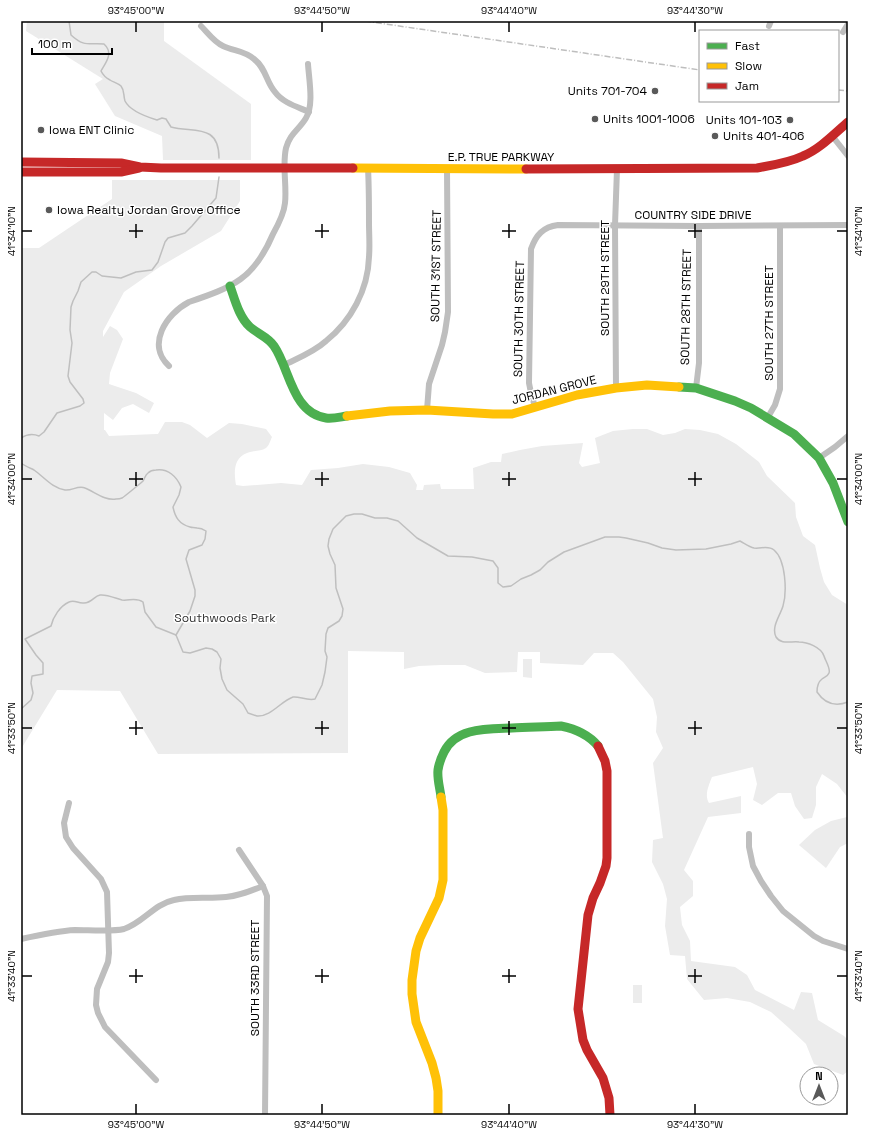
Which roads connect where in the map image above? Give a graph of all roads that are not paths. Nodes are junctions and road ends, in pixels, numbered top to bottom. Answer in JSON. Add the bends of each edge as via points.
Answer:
{"nodes":[{"id":1,"x":848,"y":24,"type":"edge"},
{"id":2,"x":201,"y":26,"type":"dead end"},
{"id":3,"x":843,"y":32,"type":"dead end"},
{"id":4,"x":308,"y":64,"type":"dead end"},
{"id":5,"x":309,"y":112,"type":"junction"},
{"id":6,"x":848,"y":122,"type":"edge"},
{"id":7,"x":833,"y":137,"type":"junction"},
{"id":8,"x":848,"y":156,"type":"edge"},
{"id":9,"x":21,"y":162,"type":"edge"},
{"id":10,"x":140,"y":167,"type":"junction"},
{"id":11,"x":285,"y":168,"type":"junction"},
{"id":12,"x":368,"y":168,"type":"junction"},
{"id":13,"x":447,"y":169,"type":"junction"},
{"id":14,"x":616,"y":169,"type":"junction"},
{"id":15,"x":21,"y":172,"type":"edge"},
{"id":16,"x":615,"y":225,"type":"junction"},
{"id":17,"x":848,"y":225,"type":"edge"},
{"id":18,"x":699,"y":226,"type":"junction"},
{"id":19,"x":780,"y":226,"type":"junction"},
{"id":20,"x":540,"y":233,"type":"joint"},
{"id":21,"x":230,"y":286,"type":"junction"},
{"id":22,"x":284,"y":365,"type":"junction"},
{"id":23,"x":169,"y":366,"type":"dead end"},
{"id":24,"x":616,"y":388,"type":"junction"},
{"id":25,"x":696,"y":388,"type":"junction"},
{"id":26,"x":535,"y":407,"type":"junction"},
{"id":27,"x":427,"y":410,"type":"junction"},
{"id":28,"x":768,"y":418,"type":"junction"},
{"id":29,"x":848,"y":436,"type":"edge"},
{"id":30,"x":819,"y":458,"type":"junction"},
{"id":31,"x":848,"y":522,"type":"edge"},
{"id":32,"x":69,"y":803,"type":"dead end"},
{"id":33,"x":749,"y":834,"type":"dead end"},
{"id":34,"x":239,"y":850,"type":"dead end"},
{"id":35,"x":264,"y":886,"type":"junction"},
{"id":36,"x":109,"y":930,"type":"junction"},
{"id":37,"x":21,"y":939,"type":"edge"},
{"id":38,"x":848,"y":950,"type":"edge"},
{"id":39,"x":156,"y":1080,"type":"dead end"},
{"id":40,"x":265,"y":1115,"type":"edge"},
{"id":41,"x":438,"y":1115,"type":"edge"},
{"id":42,"x":610,"y":1115,"type":"edge"}],
"edges":[{"from":1,"to":3,"type":"street"},
{"from":2,"to":5,"type":"street","via":[[222,46],[253,58],[262,66],[271,86],[280,97]]},
{"from":4,"to":5,"type":"street"},
{"from":5,"to":11,"type":"street","via":[[287,144]]},
{"from":6,"to":7,"type":"street","name":"E.P. TRUE PARKWAY"},
{"from":7,"to":8,"type":"street"},
{"from":7,"to":14,"type":"street","name":"E.P. TRUE PARKWAY","via":[[804,156],[765,168]]},
{"from":9,"to":10,"type":"street","via":[[121,163]]},
{"from":10,"to":11,"type":"street","name":"E.P. TRUE PARKWAY"},
{"from":10,"to":15,"type":"street","via":[[121,172]]},
{"from":11,"to":12,"type":"street","name":"E.P. TRUE PARKWAY"},
{"from":11,"to":21,"type":"street","via":[[285,204],[280,221],[260,260],[244,278]]},
{"from":12,"to":13,"type":"street","name":"E.P. TRUE PARKWAY"},
{"from":12,"to":22,"type":"street","via":[[369,257],[362,293],[350,315],[335,334],[312,351]]},
{"from":13,"to":14,"type":"street","name":"E.P. TRUE PARKWAY"},
{"from":13,"to":27,"type":"street","name":"SOUTH 31ST STREET","via":[[448,312],[442,346],[430,384]]},
{"from":14,"to":16,"type":"street","name":"SOUTH 29TH STREET"},
{"from":16,"to":18,"type":"street","name":"COUNTRY SIDE DRIVE"},
{"from":16,"to":20,"type":"street","name":"COUNTRY SIDE DRIVE","via":[[558,225]]},
{"from":16,"to":24,"type":"street","name":"SOUTH 29TH STREET"},
{"from":17,"to":19,"type":"street","name":"COUNTRY SIDE DRIVE"},
{"from":18,"to":19,"type":"street","name":"COUNTRY SIDE DRIVE"},
{"from":18,"to":25,"type":"street","name":"SOUTH 28TH STREET","via":[[699,364]]},
{"from":19,"to":28,"type":"street","name":"SOUTH 27TH STREET","via":[[780,389],[776,405]]},
{"from":20,"to":26,"type":"street","name":"SOUTH 30TH STREET","via":[[535,237],[530,260],[529,383]]},
{"from":21,"to":22,"type":"street","name":"JORDAN GROVE","via":[[241,316],[272,343]]},
{"from":21,"to":23,"type":"street","via":[[189,302],[172,314],[163,328],[159,347],[160,354]]},
{"from":22,"to":27,"type":"street","name":"JORDAN GROVE","via":[[298,398],[307,409],[324,417]]},
{"from":24,"to":25,"type":"street","name":"JORDAN GROVE","via":[[647,385]]},
{"from":24,"to":26,"type":"street","name":"JORDAN GROVE","via":[[577,395]]},
{"from":25,"to":28,"type":"street","name":"JORDAN GROVE","via":[[735,401]]},
{"from":26,"to":27,"type":"street","name":"JORDAN GROVE","via":[[512,414]]},
{"from":28,"to":30,"type":"street","name":"JORDAN GROVE","via":[[794,434]]},
{"from":29,"to":30,"type":"street"},
{"from":30,"to":31,"type":"street","name":"JORDAN GROVE","via":[[833,483]]},
{"from":32,"to":36,"type":"street","via":[[64,823],[66,837],[105,886]]},
{"from":33,"to":38,"type":"street","via":[[753,866],[783,911],[822,941]]},
{"from":34,"to":35,"type":"street","name":"SOUTH 33RD STREET"},
{"from":35,"to":36,"type":"street","via":[[226,897],[172,900],[156,907],[130,926]]},
{"from":35,"to":40,"type":"street","name":"SOUTH 33RD STREET"},
{"from":36,"to":37,"type":"street","via":[[74,930]]},
{"from":36,"to":39,"type":"street","via":[[108,962],[97,989],[98,1013],[108,1030]]},
{"from":41,"to":42,"type":"street","via":[[436,1078],[416,1022],[412,980],[420,938],[439,898],[443,880],[443,810],[438,779],[440,760],[446,748],[456,738],[468,732],[482,729],[560,726],[571,727],[589,736],[600,748],[606,761],[607,858],[588,915],[578,1009],[587,1050],[603,1078],[609,1098]]}]}
